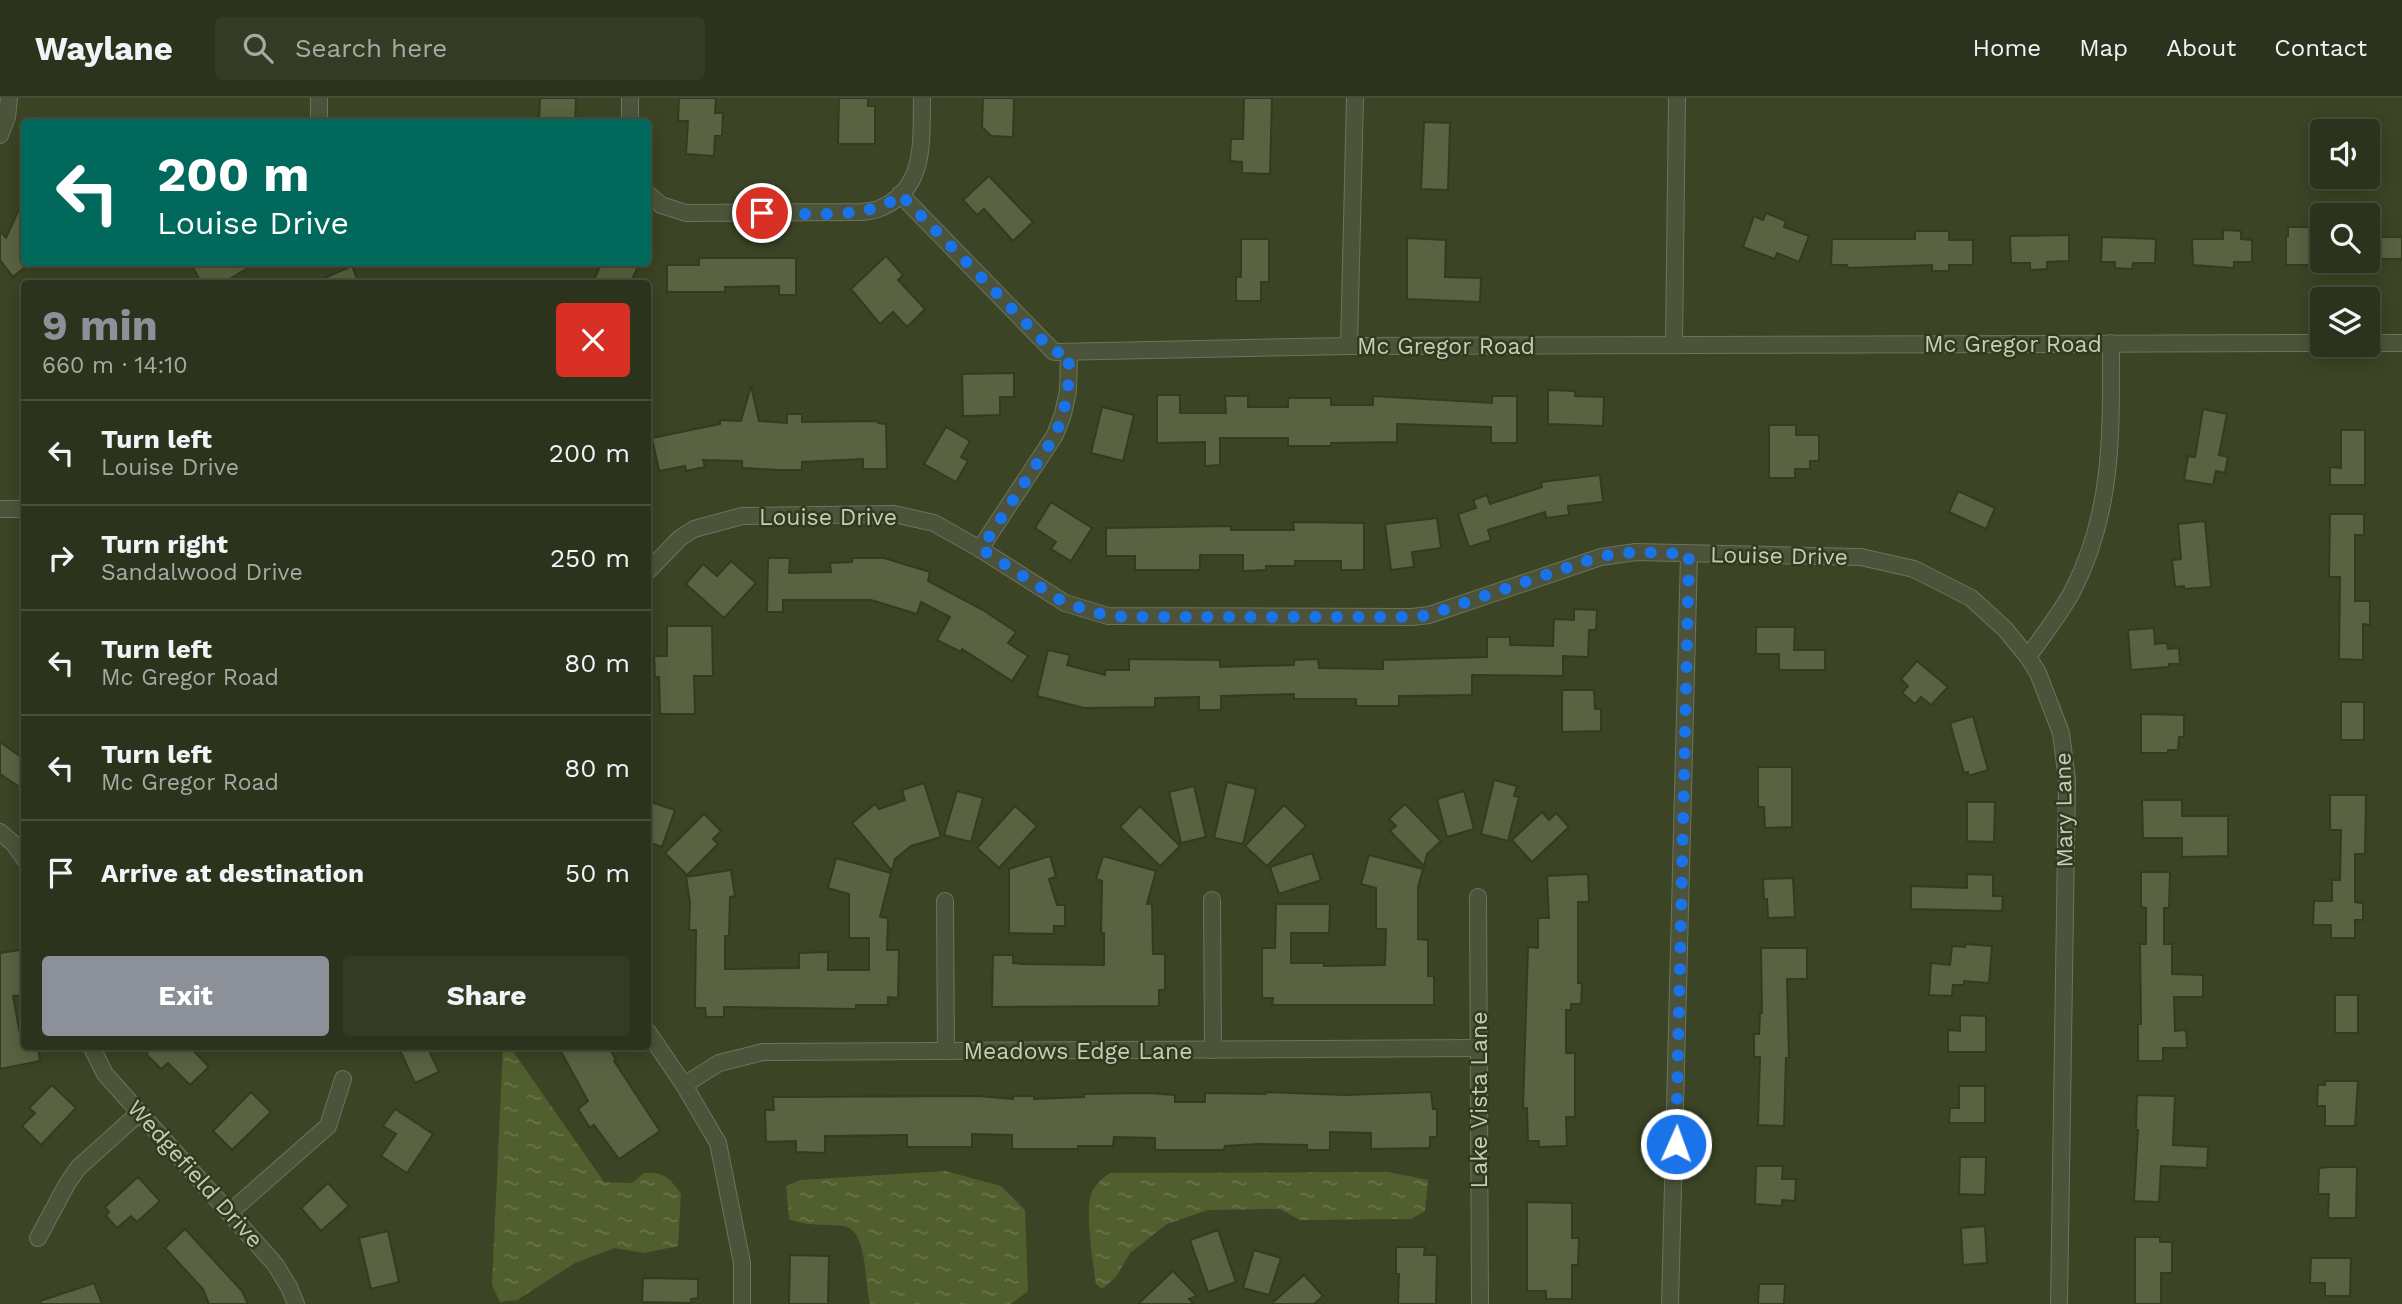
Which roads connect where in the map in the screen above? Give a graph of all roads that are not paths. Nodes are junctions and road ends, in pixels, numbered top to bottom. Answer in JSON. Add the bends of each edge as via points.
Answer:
{"nodes":[{"id":1,"x":9,"y":98,"type":"edge"},
{"id":2,"x":319,"y":98,"type":"edge"},
{"id":3,"x":630,"y":98,"type":"edge"},
{"id":4,"x":922,"y":98,"type":"edge"},
{"id":5,"x":1355,"y":98,"type":"edge"},
{"id":6,"x":1677,"y":98,"type":"edge"},
{"id":7,"x":319,"y":119,"type":"edge"},
{"id":8,"x":630,"y":119,"type":"edge"},
{"id":9,"x":0,"y":135,"type":"edge"},
{"id":10,"x":900,"y":194,"type":"junction"},
{"id":11,"x":651,"y":197,"type":"edge"},
{"id":12,"x":2111,"y":343,"type":"junction"},
{"id":13,"x":2310,"y":343,"type":"edge"},
{"id":14,"x":2380,"y":343,"type":"edge"},
{"id":15,"x":2402,"y":343,"type":"edge"},
{"id":16,"x":1674,"y":345,"type":"junction"},
{"id":17,"x":1349,"y":346,"type":"junction"},
{"id":18,"x":1069,"y":353,"type":"junction"},
{"id":19,"x":0,"y":509,"type":"edge"},
{"id":20,"x":21,"y":509,"type":"edge"},
{"id":21,"x":981,"y":549,"type":"junction"},
{"id":22,"x":1689,"y":554,"type":"junction"},
{"id":23,"x":651,"y":568,"type":"edge"},
{"id":24,"x":2028,"y":657,"type":"junction"},
{"id":25,"x":0,"y":832,"type":"edge"},
{"id":26,"x":21,"y":854,"type":"edge"},
{"id":27,"x":1478,"y":897,"type":"dead end"},
{"id":28,"x":1212,"y":900,"type":"dead end"},
{"id":29,"x":945,"y":901,"type":"dead end"},
{"id":30,"x":651,"y":1036,"type":"edge"},
{"id":31,"x":1479,"y":1048,"type":"junction"},
{"id":32,"x":93,"y":1050,"type":"edge"},
{"id":33,"x":1213,"y":1050,"type":"junction"},
{"id":34,"x":946,"y":1051,"type":"junction"},
{"id":35,"x":343,"y":1079,"type":"dead end"},
{"id":36,"x":684,"y":1085,"type":"junction"},
{"id":37,"x":139,"y":1113,"type":"junction"},
{"id":38,"x":229,"y":1213,"type":"junction"},
{"id":39,"x":38,"y":1238,"type":"dead end"},
{"id":40,"x":296,"y":1304,"type":"edge"},
{"id":41,"x":742,"y":1304,"type":"edge"},
{"id":42,"x":1480,"y":1304,"type":"edge"},
{"id":43,"x":1670,"y":1304,"type":"edge"},
{"id":44,"x":2059,"y":1304,"type":"edge"}],
"edges":[{"from":1,"to":9,"type":"street"},
{"from":2,"to":7,"type":"street"},
{"from":3,"to":8,"type":"street"},
{"from":4,"to":10,"type":"street","via":[[920,160]]},
{"from":5,"to":17,"type":"street"},
{"from":6,"to":16,"type":"street"},
{"from":10,"to":11,"type":"street","via":[[880,208],[862,212],[700,213],[676,211]]},
{"from":10,"to":18,"type":"street","name":"Mc Gregor Road","via":[[1054,352]]},
{"from":12,"to":13,"type":"street","name":"Mc Gregor Road"},
{"from":12,"to":16,"type":"street","name":"Mc Gregor Road"},
{"from":12,"to":24,"type":"street","via":[[2112,442],[2101,513],[2072,591]]},
{"from":14,"to":15,"type":"street"},
{"from":16,"to":17,"type":"street","name":"Mc Gregor Road"},
{"from":17,"to":18,"type":"street","name":"Mc Gregor Road"},
{"from":18,"to":21,"type":"street","via":[[1068,391],[1055,436]]},
{"from":19,"to":20,"type":"street"},
{"from":21,"to":22,"type":"street","name":"Louise Drive","via":[[1065,603],[1108,616],[1131,617],[1412,617],[1601,556]]},
{"from":21,"to":23,"type":"street","name":"Louise Drive","via":[[934,523],[894,514],[742,516],[694,529]]},
{"from":22,"to":24,"type":"street","name":"Louise Drive","via":[[1861,558],[1914,569],[1971,598],[2005,628]]},
{"from":22,"to":43,"type":"street"},
{"from":24,"to":44,"type":"street","name":"Mary Lane","via":[[2062,733],[2067,780]]},
{"from":25,"to":26,"type":"street"},
{"from":27,"to":31,"type":"street","name":"Lake Vista Lane"},
{"from":28,"to":33,"type":"street"},
{"from":29,"to":34,"type":"street"},
{"from":30,"to":36,"type":"street"},
{"from":31,"to":33,"type":"street","name":"Meadows Edge Lane"},
{"from":31,"to":42,"type":"street","name":"Lake Vista Lane"},
{"from":32,"to":37,"type":"street","name":"Wedgefield Drive","via":[[105,1074]]},
{"from":33,"to":34,"type":"street","name":"Meadows Edge Lane"},
{"from":34,"to":36,"type":"street","name":"Meadows Edge Lane","via":[[763,1052],[719,1063]]},
{"from":35,"to":38,"type":"street","via":[[328,1126]]},
{"from":36,"to":41,"type":"street","via":[[718,1143],[742,1263]]},
{"from":37,"to":38,"type":"street","name":"Wedgefield Drive"},
{"from":37,"to":39,"type":"street","via":[[78,1168]]},
{"from":38,"to":40,"type":"street","name":"Wedgefield Drive","via":[[275,1264]]}]}
